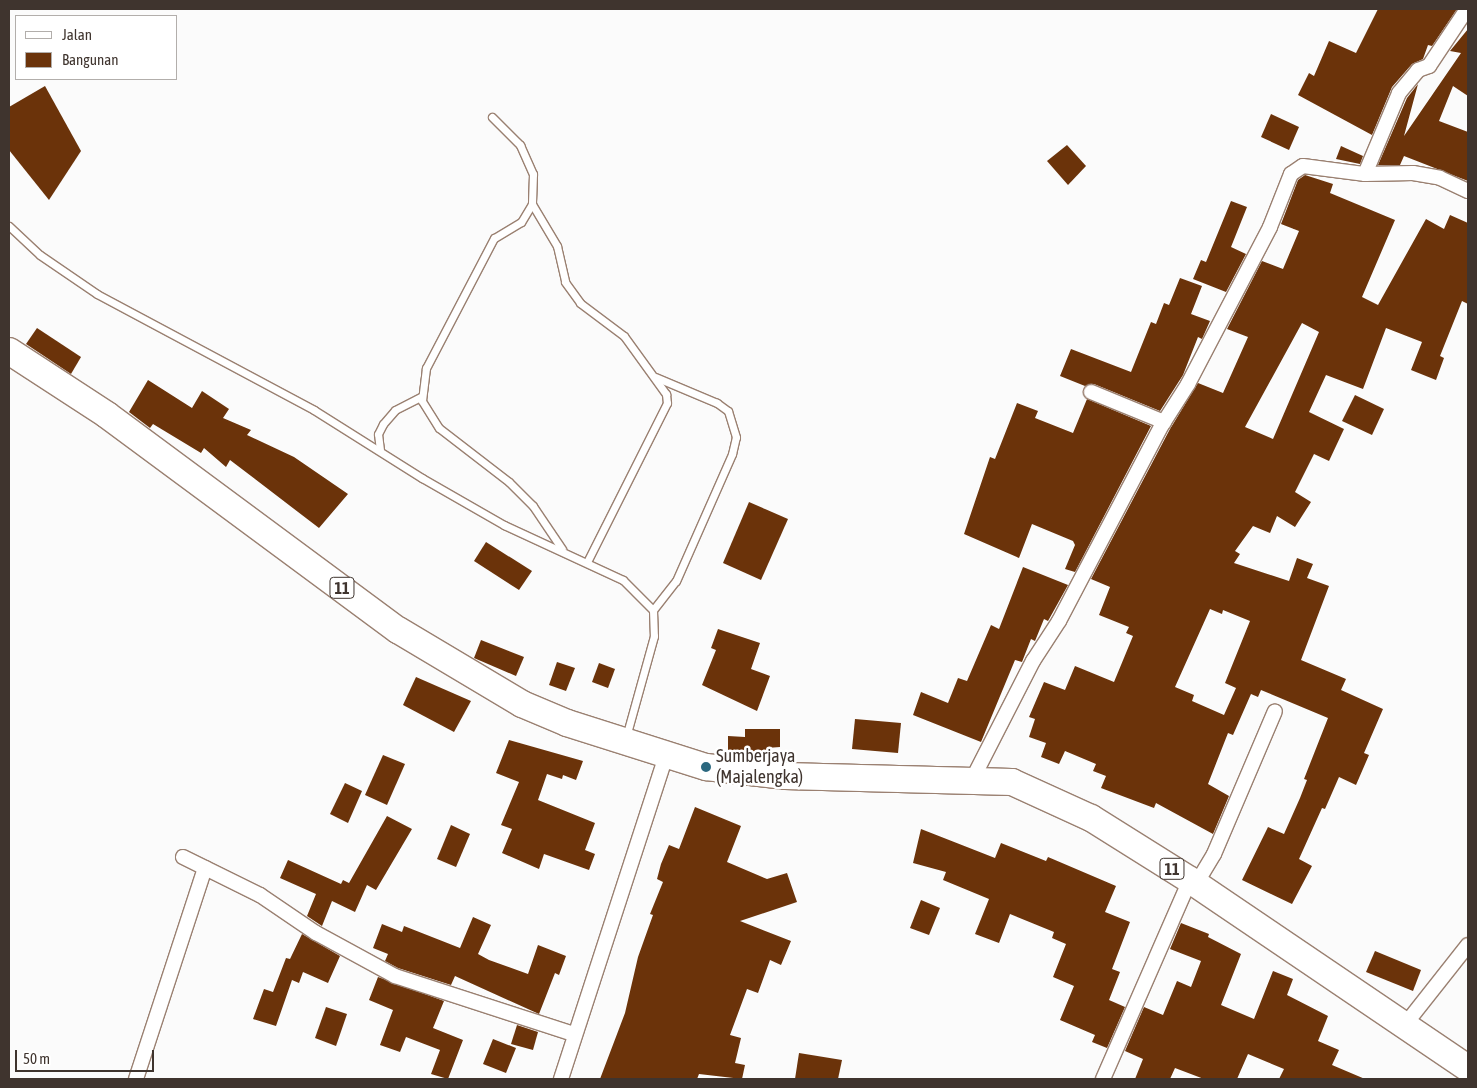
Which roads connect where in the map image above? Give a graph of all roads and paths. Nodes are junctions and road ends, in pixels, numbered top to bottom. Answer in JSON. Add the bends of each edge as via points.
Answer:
{"nodes":[{"id":1,"x":1467,"y":9,"type":"edge"},
{"id":2,"x":492,"y":117,"type":"dead end"},
{"id":3,"x":1365,"y":174,"type":"junction"},
{"id":4,"x":1468,"y":190,"type":"edge"},
{"id":5,"x":532,"y":204,"type":"junction"},
{"id":6,"x":9,"y":226,"type":"edge"},
{"id":7,"x":9,"y":351,"type":"edge"},
{"id":8,"x":655,"y":377,"type":"junction"},
{"id":9,"x":1091,"y":392,"type":"dead end"},
{"id":10,"x":422,"y":396,"type":"junction"},
{"id":11,"x":1164,"y":422,"type":"junction"},
{"id":12,"x":380,"y":450,"type":"junction"},
{"id":13,"x":562,"y":550,"type":"junction"},
{"id":14,"x":587,"y":562,"type":"junction"},
{"id":15,"x":653,"y":610,"type":"junction"},
{"id":16,"x":1275,"y":711,"type":"dead end"},
{"id":17,"x":625,"y":742,"type":"junction"},
{"id":18,"x":666,"y":756,"type":"junction"},
{"id":19,"x":972,"y":780,"type":"junction"},
{"id":20,"x":183,"y":856,"type":"dead end"},
{"id":21,"x":205,"y":868,"type":"junction"},
{"id":22,"x":1193,"y":882,"type":"junction"},
{"id":23,"x":1468,"y":945,"type":"edge"},
{"id":24,"x":1404,"y":1026,"type":"junction"},
{"id":25,"x":574,"y":1034,"type":"junction"},
{"id":26,"x":1468,"y":1068,"type":"edge"},
{"id":27,"x":136,"y":1079,"type":"edge"},
{"id":28,"x":561,"y":1079,"type":"edge"},
{"id":29,"x":1102,"y":1079,"type":"edge"}],
"edges":[{"from":1,"to":3,"type":"street","via":[[1429,66],[1418,70],[1399,93]]},
{"from":2,"to":5,"type":"lane","via":[[520,145],[534,174]]},
{"from":3,"to":4,"type":"street","via":[[1413,173],[1440,178]]},
{"from":3,"to":11,"type":"street","via":[[1303,166],[1291,174],[1270,227],[1188,384]]},
{"from":5,"to":8,"type":"lane","via":[[557,246],[565,282],[580,303],[624,336]]},
{"from":5,"to":10,"type":"lane","via":[[521,222],[494,238],[426,368]]},
{"from":6,"to":12,"type":"lane","via":[[40,255],[97,294],[314,410]]},
{"from":7,"to":17,"type":"highway","number":"11","via":[[107,415],[398,630],[448,662],[522,704]]},
{"from":8,"to":14,"type":"lane","via":[[666,394],[667,403]]},
{"from":8,"to":15,"type":"lane","via":[[717,403],[728,411],[736,437],[732,454],[676,582]]},
{"from":9,"to":11,"type":"street"},
{"from":10,"to":12,"type":"lane","via":[[395,410],[383,424],[378,434]]},
{"from":10,"to":13,"type":"lane","via":[[438,428],[521,494],[533,506]]},
{"from":11,"to":19,"type":"street","via":[[1059,621],[1032,661]]},
{"from":12,"to":13,"type":"lane","via":[[504,525]]},
{"from":13,"to":14,"type":"lane"},
{"from":14,"to":15,"type":"lane","via":[[623,580]]},
{"from":15,"to":17,"type":"lane","via":[[654,636]]},
{"from":16,"to":22,"type":"street","via":[[1214,854]]},
{"from":17,"to":18,"type":"highway","number":"11"},
{"from":18,"to":19,"type":"highway","number":"11","via":[[706,767],[785,776]]},
{"from":18,"to":25,"type":"street"},
{"from":19,"to":22,"type":"highway","number":"11","via":[[1012,782],[1047,796],[1091,818]]},
{"from":20,"to":21,"type":"street"},
{"from":21,"to":25,"type":"street","via":[[260,895],[316,933],[395,976]]},
{"from":21,"to":27,"type":"street"},
{"from":22,"to":24,"type":"highway","number":"11"},
{"from":22,"to":29,"type":"street"},
{"from":23,"to":24,"type":"street"},
{"from":24,"to":26,"type":"highway","number":"11"},
{"from":25,"to":28,"type":"street"}]}
